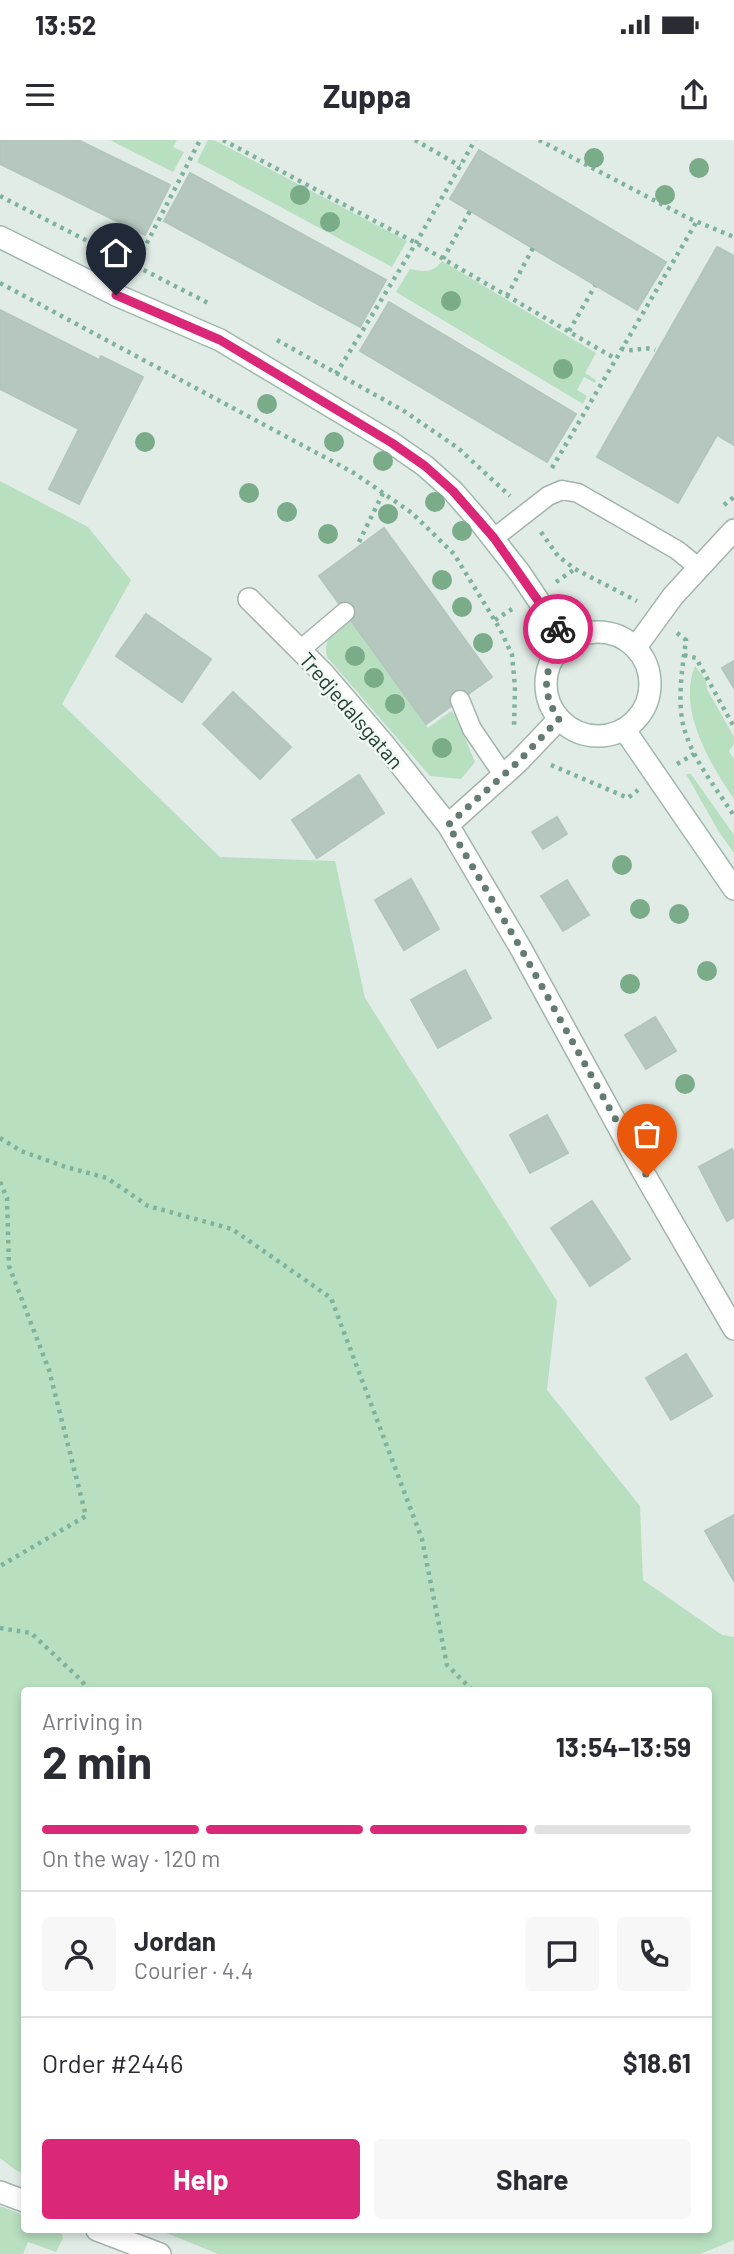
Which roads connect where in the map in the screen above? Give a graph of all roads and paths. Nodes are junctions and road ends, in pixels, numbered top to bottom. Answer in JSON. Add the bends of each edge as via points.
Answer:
{"nodes":[{"id":1,"x":200,"y":140,"type":"edge"},
{"id":2,"x":223,"y":140,"type":"edge"},
{"id":3,"x":415,"y":140,"type":"edge"},
{"id":4,"x":475,"y":140,"type":"edge"},
{"id":5,"x":539,"y":140,"type":"edge"},
{"id":6,"x":460,"y":166,"type":"junction"},
{"id":7,"x":470,"y":211,"type":"dead end"},
{"id":8,"x":697,"y":221,"type":"junction"},
{"id":9,"x":0,"y":237,"type":"edge"},
{"id":10,"x":734,"y":237,"type":"edge"},
{"id":11,"x":416,"y":243,"type":"junction"},
{"id":12,"x":533,"y":248,"type":"dead end"},
{"id":13,"x":443,"y":259,"type":"junction"},
{"id":14,"x":135,"y":266,"type":"dead end"},
{"id":15,"x":0,"y":283,"type":"edge"},
{"id":16,"x":595,"y":286,"type":"dead end"},
{"id":17,"x":507,"y":296,"type":"junction"},
{"id":18,"x":569,"y":331,"type":"junction"},
{"id":19,"x":621,"y":348,"type":"junction"},
{"id":20,"x":655,"y":350,"type":"dead end"},
{"id":21,"x":616,"y":359,"type":"junction"},
{"id":22,"x":321,"y":400,"type":"junction"},
{"id":23,"x":545,"y":474,"type":"dead end"},
{"id":24,"x":383,"y":493,"type":"junction"},
{"id":25,"x":734,"y":530,"type":"edge"},
{"id":26,"x":494,"y":538,"type":"junction"},
{"id":27,"x":359,"y":542,"type":"dead end"},
{"id":28,"x":698,"y":567,"type":"junction"},
{"id":29,"x":478,"y":591,"type":"dead end"},
{"id":30,"x":249,"y":599,"type":"dead end"},
{"id":31,"x":345,"y":612,"type":"dead end"},
{"id":32,"x":658,"y":617,"type":"junction"},
{"id":33,"x":566,"y":642,"type":"junction"},
{"id":34,"x":636,"y":647,"type":"junction"},
{"id":35,"x":300,"y":650,"type":"junction"},
{"id":36,"x":684,"y":655,"type":"junction"},
{"id":37,"x":460,"y":700,"type":"dead end"},
{"id":38,"x":559,"y":719,"type":"junction"},
{"id":39,"x":734,"y":727,"type":"edge"},
{"id":40,"x":624,"y":729,"type":"junction"},
{"id":41,"x":504,"y":776,"type":"junction"},
{"id":42,"x":734,"y":816,"type":"edge"},
{"id":43,"x":448,"y":825,"type":"junction"},
{"id":44,"x":734,"y":889,"type":"edge"},
{"id":45,"x":0,"y":1138,"type":"edge"},
{"id":46,"x":0,"y":1182,"type":"edge"},
{"id":47,"x":734,"y":1329,"type":"edge"},
{"id":48,"x":0,"y":1566,"type":"edge"},
{"id":49,"x":0,"y":1628,"type":"edge"},
{"id":50,"x":86,"y":1687,"type":"edge"},
{"id":51,"x":469,"y":1687,"type":"edge"},
{"id":52,"x":0,"y":2192,"type":"edge"},
{"id":53,"x":21,"y":2200,"type":"edge"},
{"id":54,"x":105,"y":2233,"type":"edge"},
{"id":55,"x":160,"y":2254,"type":"edge"}],
"edges":[{"from":1,"to":14,"type":"path"},
{"from":2,"to":11,"type":"path"},
{"from":3,"to":6,"type":"path"},
{"from":4,"to":6,"type":"path"},
{"from":5,"to":8,"type":"path"},
{"from":6,"to":11,"type":"path"},
{"from":7,"to":13,"type":"path"},
{"from":8,"to":10,"type":"path"},
{"from":8,"to":19,"type":"path"},
{"from":9,"to":22,"type":"street","via":[[220,340]]},
{"from":11,"to":13,"type":"path"},
{"from":11,"to":22,"type":"path"},
{"from":12,"to":17,"type":"path"},
{"from":13,"to":17,"type":"path"},
{"from":15,"to":24,"type":"path","via":[[354,472]]},
{"from":16,"to":18,"type":"path"},
{"from":17,"to":18,"type":"path"},
{"from":18,"to":21,"type":"path"},
{"from":19,"to":20,"type":"path","via":[[629,352]]},
{"from":19,"to":21,"type":"path"},
{"from":21,"to":23,"type":"path"},
{"from":22,"to":26,"type":"street","via":[[425,466]]},
{"from":24,"to":27,"type":"path"},
{"from":24,"to":29,"type":"path","via":[[412,513],[454,554]]},
{"from":25,"to":28,"type":"street"},
{"from":26,"to":28,"type":"lane","via":[[562,490],[578,493]]},
{"from":26,"to":33,"type":"street"},
{"from":28,"to":32,"type":"street"},
{"from":30,"to":35,"type":"street","name":"Tredjedalsgatan"},
{"from":31,"to":35,"type":"lane"},
{"from":32,"to":34,"type":"street"},
{"from":32,"to":36,"type":"path","via":[[686,640]]},
{"from":33,"to":34,"type":"street","via":[[579,634],[602,632]]},
{"from":33,"to":38,"type":"street","via":[[556,652],[546,679],[546,693]]},
{"from":34,"to":40,"type":"street","via":[[650,675],[650,691],[646,706]]},
{"from":35,"to":43,"type":"street","name":"Tredjedalsgatan"},
{"from":36,"to":39,"type":"path","via":[[696,658]]},
{"from":36,"to":42,"type":"path","via":[[681,713],[694,754]]},
{"from":37,"to":41,"type":"lane","via":[[471,729]]},
{"from":38,"to":40,"type":"street","via":[[583,734],[597,736]]},
{"from":38,"to":41,"type":"street"},
{"from":40,"to":44,"type":"street"},
{"from":41,"to":43,"type":"street"},
{"from":43,"to":47,"type":"street","name":"Tredjedalsgatan"},
{"from":45,"to":51,"type":"path","via":[[21,1151],[107,1178],[148,1206],[232,1229],[331,1298],[422,1539],[447,1665]]},
{"from":46,"to":48,"type":"path","via":[[7,1198],[9,1266],[48,1370],[86,1516]]},
{"from":49,"to":50,"type":"path","via":[[31,1633]]},
{"from":52,"to":53,"type":"street"},
{"from":54,"to":55,"type":"street"}]}
